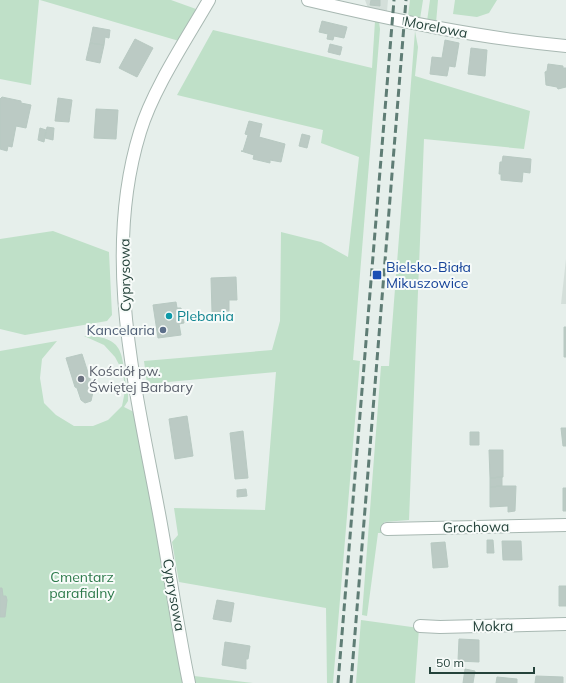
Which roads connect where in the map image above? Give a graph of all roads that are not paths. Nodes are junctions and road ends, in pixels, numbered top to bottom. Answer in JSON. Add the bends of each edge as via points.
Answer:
{"nodes":[{"id":1,"x":209,"y":0,"type":"edge"},
{"id":2,"x":308,"y":0,"type":"edge"},
{"id":3,"x":360,"y":6,"type":"edge"},
{"id":4,"x":566,"y":46,"type":"edge"},
{"id":5,"x":566,"y":525,"type":"edge"},
{"id":6,"x":387,"y":529,"type":"dead end"},
{"id":7,"x":566,"y":624,"type":"edge"},
{"id":8,"x":420,"y":626,"type":"dead end"},
{"id":9,"x":189,"y":683,"type":"edge"}],
"edges":[{"from":1,"to":9,"type":"street","name":"Cyprysowa","via":[[147,111],[126,207],[122,264],[126,325]]},
{"from":2,"to":3,"type":"street","name":"Morelowa"},
{"from":3,"to":4,"type":"street","name":"Morelowa","via":[[480,35]]},
{"from":5,"to":6,"type":"street","name":"Grochowa"},
{"from":7,"to":8,"type":"street","name":"Mokra"}]}
